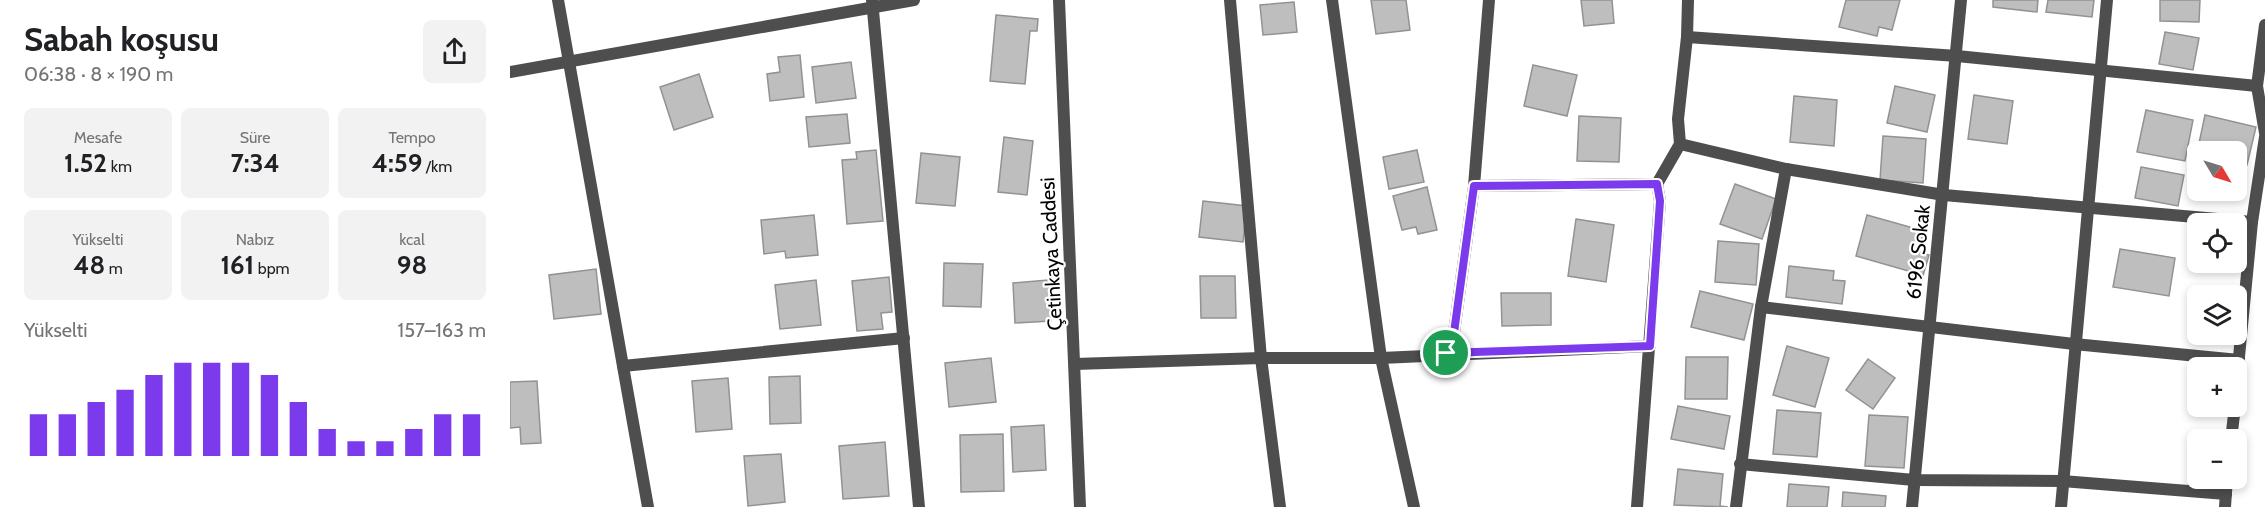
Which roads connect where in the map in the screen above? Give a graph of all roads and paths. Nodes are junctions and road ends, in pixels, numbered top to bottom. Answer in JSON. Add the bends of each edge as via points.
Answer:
{"nodes":[{"id":1,"x":558,"y":0,"type":"edge"},
{"id":2,"x":914,"y":0,"type":"edge"},
{"id":3,"x":1059,"y":0,"type":"edge"},
{"id":4,"x":1230,"y":0,"type":"edge"},
{"id":5,"x":1332,"y":0,"type":"edge"},
{"id":6,"x":1489,"y":0,"type":"edge"},
{"id":7,"x":1688,"y":0,"type":"edge"},
{"id":8,"x":1961,"y":0,"type":"edge"},
{"id":9,"x":2107,"y":0,"type":"edge"},
{"id":10,"x":872,"y":3,"type":"edge"},
{"id":11,"x":2265,"y":25,"type":"edge"},
{"id":12,"x":1687,"y":37,"type":"junction"},
{"id":13,"x":1957,"y":57,"type":"junction"},
{"id":14,"x":568,"y":61,"type":"junction"},
{"id":15,"x":510,"y":72,"type":"edge"},
{"id":16,"x":2101,"y":72,"type":"junction"},
{"id":17,"x":2257,"y":86,"type":"junction"},
{"id":18,"x":2265,"y":135,"type":"edge"},
{"id":19,"x":1680,"y":144,"type":"junction"},
{"id":20,"x":1786,"y":169,"type":"junction"},
{"id":21,"x":1657,"y":184,"type":"junction"},
{"id":22,"x":1474,"y":186,"type":"junction"},
{"id":23,"x":1944,"y":195,"type":"junction"},
{"id":24,"x":2088,"y":208,"type":"junction"},
{"id":25,"x":2252,"y":222,"type":"junction"},
{"id":26,"x":1761,"y":306,"type":"junction"},
{"id":27,"x":1930,"y":327,"type":"junction"},
{"id":28,"x":904,"y":338,"type":"junction"},
{"id":29,"x":2074,"y":344,"type":"junction"},
{"id":30,"x":1650,"y":346,"type":"junction"},
{"id":31,"x":1446,"y":353,"type":"junction"},
{"id":32,"x":2208,"y":357,"type":"edge"},
{"id":33,"x":2239,"y":357,"type":"edge"},
{"id":34,"x":1261,"y":358,"type":"junction"},
{"id":35,"x":1381,"y":358,"type":"junction"},
{"id":36,"x":1076,"y":364,"type":"junction"},
{"id":37,"x":622,"y":366,"type":"junction"},
{"id":38,"x":1740,"y":464,"type":"junction"},
{"id":39,"x":1914,"y":480,"type":"junction"},
{"id":40,"x":2062,"y":481,"type":"junction"},
{"id":41,"x":2225,"y":501,"type":"edge"},
{"id":42,"x":648,"y":507,"type":"edge"},
{"id":43,"x":919,"y":507,"type":"edge"},
{"id":44,"x":1080,"y":507,"type":"edge"},
{"id":45,"x":1280,"y":507,"type":"edge"},
{"id":46,"x":1414,"y":507,"type":"edge"},
{"id":47,"x":1637,"y":507,"type":"edge"},
{"id":48,"x":1736,"y":507,"type":"edge"},
{"id":49,"x":1911,"y":507,"type":"edge"},
{"id":50,"x":2061,"y":507,"type":"edge"}],
"edges":[{"from":1,"to":14,"type":"street"},
{"from":2,"to":10,"type":"street"},
{"from":3,"to":36,"type":"street","name":"Çetinkaya Caddesi"},
{"from":4,"to":34,"type":"street"},
{"from":5,"to":35,"type":"street"},
{"from":6,"to":22,"type":"street"},
{"from":7,"to":12,"type":"street"},
{"from":8,"to":13,"type":"street","name":"6196 Sokak"},
{"from":9,"to":16,"type":"street"},
{"from":10,"to":14,"type":"street"},
{"from":10,"to":28,"type":"street"},
{"from":11,"to":17,"type":"street"},
{"from":12,"to":13,"type":"street"},
{"from":12,"to":19,"type":"street","via":[[1678,119]]},
{"from":13,"to":16,"type":"street"},
{"from":13,"to":23,"type":"street","name":"6196 Sokak"},
{"from":14,"to":15,"type":"street"},
{"from":14,"to":37,"type":"street"},
{"from":16,"to":17,"type":"street"},
{"from":16,"to":24,"type":"street"},
{"from":17,"to":18,"type":"street"},
{"from":18,"to":25,"type":"street"},
{"from":19,"to":20,"type":"street"},
{"from":19,"to":21,"type":"street"},
{"from":20,"to":23,"type":"street"},
{"from":20,"to":26,"type":"street"},
{"from":21,"to":22,"type":"street"},
{"from":21,"to":30,"type":"street","via":[[1660,201]]},
{"from":22,"to":31,"type":"street","via":[[1453,340]]},
{"from":23,"to":24,"type":"street"},
{"from":23,"to":27,"type":"street","name":"6196 Sokak"},
{"from":24,"to":25,"type":"street"},
{"from":24,"to":29,"type":"street"},
{"from":25,"to":33,"type":"street"},
{"from":26,"to":27,"type":"street"},
{"from":26,"to":38,"type":"street"},
{"from":27,"to":29,"type":"street"},
{"from":27,"to":39,"type":"street","name":"6196 Sokak"},
{"from":28,"to":37,"type":"street"},
{"from":28,"to":43,"type":"street"},
{"from":29,"to":32,"type":"street"},
{"from":29,"to":40,"type":"street"},
{"from":30,"to":31,"type":"street"},
{"from":30,"to":47,"type":"street"},
{"from":31,"to":35,"type":"street"},
{"from":34,"to":35,"type":"street"},
{"from":34,"to":36,"type":"street"},
{"from":34,"to":45,"type":"street"},
{"from":35,"to":46,"type":"street"},
{"from":36,"to":44,"type":"street","name":"Çetinkaya Caddesi"},
{"from":37,"to":42,"type":"street"},
{"from":38,"to":39,"type":"street"},
{"from":38,"to":48,"type":"street"},
{"from":39,"to":40,"type":"street"},
{"from":39,"to":49,"type":"street","name":"6196 Sokak"},
{"from":40,"to":41,"type":"street"},
{"from":40,"to":50,"type":"street"}]}
